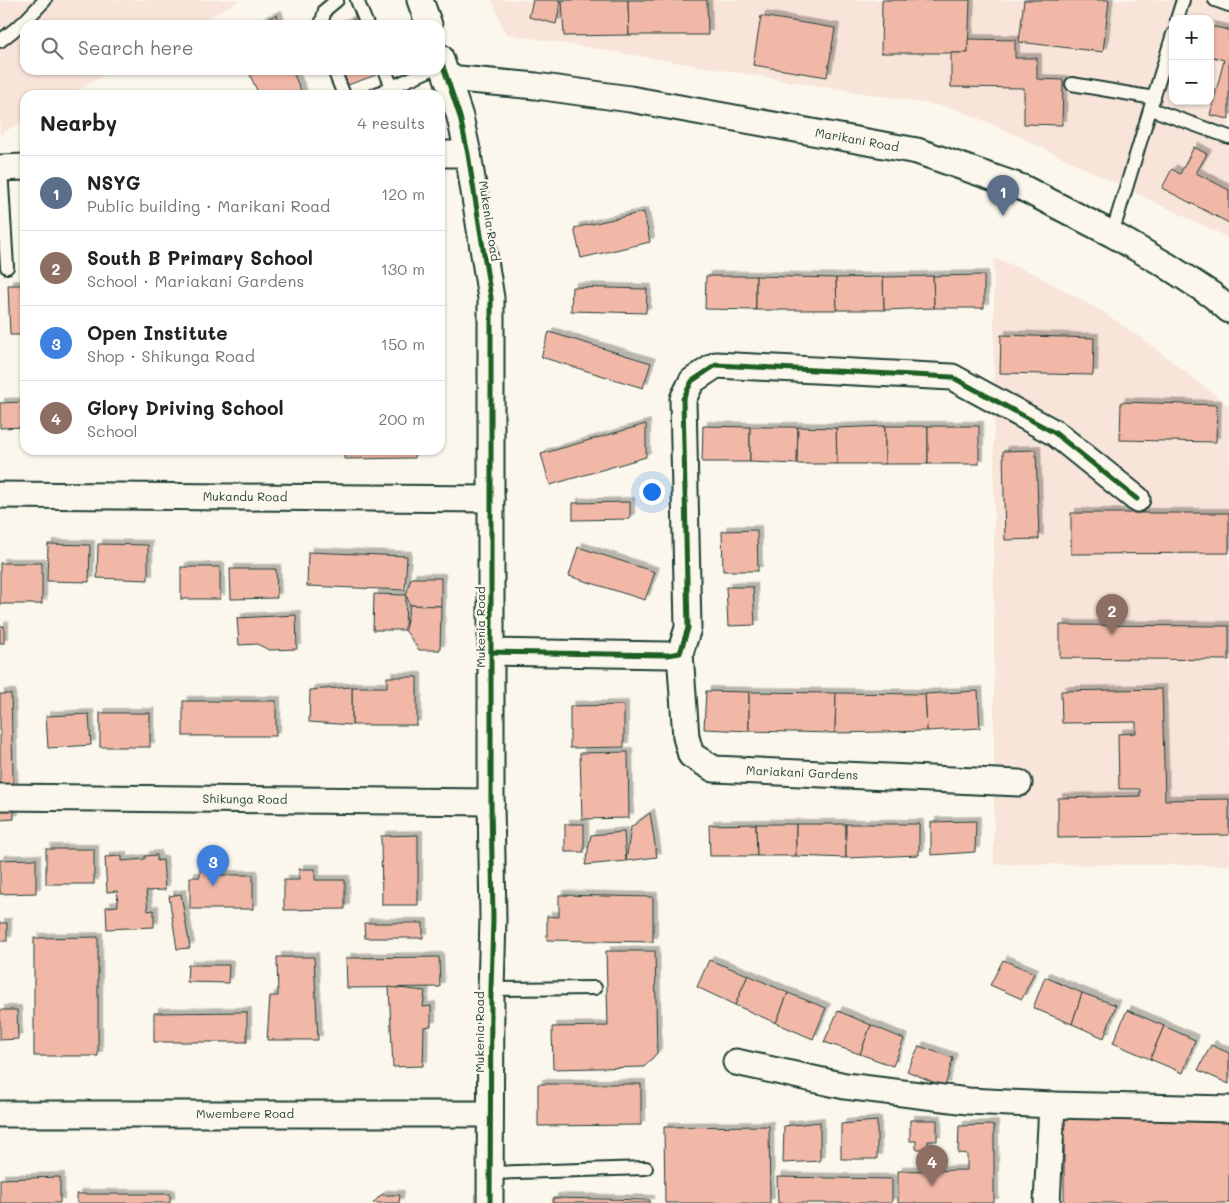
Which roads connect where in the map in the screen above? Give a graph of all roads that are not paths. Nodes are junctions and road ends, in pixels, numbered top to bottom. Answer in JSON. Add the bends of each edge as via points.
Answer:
{"nodes":[{"id":1,"x":44,"y":0,"type":"edge"},
{"id":2,"x":337,"y":0,"type":"edge"},
{"id":3,"x":356,"y":0,"type":"edge"},
{"id":4,"x":420,"y":0,"type":"edge"},
{"id":5,"x":1183,"y":0,"type":"edge"},
{"id":6,"x":1215,"y":0,"type":"edge"},
{"id":7,"x":1229,"y":5,"type":"edge"},
{"id":8,"x":1178,"y":15,"type":"edge"},
{"id":9,"x":26,"y":20,"type":"edge"},
{"id":10,"x":322,"y":20,"type":"edge"},
{"id":11,"x":365,"y":20,"type":"edge"},
{"id":12,"x":427,"y":20,"type":"edge"},
{"id":13,"x":20,"y":25,"type":"edge"},
{"id":14,"x":0,"y":42,"type":"edge"},
{"id":15,"x":1169,"y":47,"type":"edge"},
{"id":16,"x":445,"y":68,"type":"edge"},
{"id":17,"x":336,"y":75,"type":"edge"},
{"id":18,"x":387,"y":75,"type":"edge"},
{"id":19,"x":421,"y":75,"type":"edge"},
{"id":20,"x":443,"y":75,"type":"edge"},
{"id":21,"x":1072,"y":84,"type":"dead end"},
{"id":22,"x":392,"y":87,"type":"junction"},
{"id":23,"x":342,"y":90,"type":"edge"},
{"id":24,"x":385,"y":90,"type":"edge"},
{"id":25,"x":1152,"y":104,"type":"junction"},
{"id":26,"x":1229,"y":137,"type":"edge"},
{"id":27,"x":445,"y":154,"type":"edge"},
{"id":28,"x":468,"y":154,"type":"junction"},
{"id":29,"x":9,"y":167,"type":"edge"},
{"id":30,"x":1112,"y":234,"type":"junction"},
{"id":31,"x":3,"y":235,"type":"edge"},
{"id":32,"x":7,"y":267,"type":"dead end"},
{"id":33,"x":1229,"y":310,"type":"edge"},
{"id":34,"x":0,"y":496,"type":"edge"},
{"id":35,"x":1138,"y":499,"type":"dead end"},
{"id":36,"x":491,"y":500,"type":"junction"},
{"id":37,"x":491,"y":652,"type":"junction"},
{"id":38,"x":680,"y":653,"type":"junction"},
{"id":39,"x":1019,"y":783,"type":"dead end"},
{"id":40,"x":0,"y":797,"type":"edge"},
{"id":41,"x":491,"y":802,"type":"junction"},
{"id":42,"x":595,"y":988,"type":"dead end"},
{"id":43,"x":490,"y":989,"type":"junction"},
{"id":44,"x":736,"y":1062,"type":"dead end"},
{"id":45,"x":1052,"y":1105,"type":"junction"},
{"id":46,"x":1229,"y":1109,"type":"edge"},
{"id":47,"x":0,"y":1114,"type":"edge"},
{"id":48,"x":490,"y":1114,"type":"junction"},
{"id":49,"x":646,"y":1168,"type":"dead end"},
{"id":50,"x":490,"y":1173,"type":"junction"},
{"id":51,"x":490,"y":1203,"type":"edge"},
{"id":52,"x":1047,"y":1203,"type":"edge"}],
"edges":[{"from":1,"to":9,"type":"lane"},
{"from":2,"to":10,"type":"lane","via":[[325,10]]},
{"from":3,"to":11,"type":"lane"},
{"from":4,"to":12,"type":"street"},
{"from":5,"to":8,"type":"lane"},
{"from":6,"to":7,"type":"lane"},
{"from":13,"to":14,"type":"lane"},
{"from":15,"to":25,"type":"lane"},
{"from":16,"to":30,"type":"street","name":"Marikani Road","via":[[917,151],[1023,188]]},
{"from":17,"to":23,"type":"lane"},
{"from":18,"to":22,"type":"lane"},
{"from":19,"to":22,"type":"lane"},
{"from":20,"to":28,"type":"street","name":"Mukenia Road","via":[[460,117]]},
{"from":21,"to":25,"type":"lane"},
{"from":22,"to":24,"type":"lane"},
{"from":25,"to":26,"type":"lane"},
{"from":25,"to":30,"type":"lane"},
{"from":27,"to":28,"type":"street"},
{"from":28,"to":36,"type":"street","name":"Mukenia Road","via":[[491,298]]},
{"from":29,"to":31,"type":"lane"},
{"from":30,"to":33,"type":"street","name":"Marikani Road","via":[[1174,270]]},
{"from":31,"to":32,"type":"lane"},
{"from":34,"to":36,"type":"street","name":"Mukandu Road"},
{"from":35,"to":38,"type":"street","via":[[1055,433],[952,377],[716,365],[692,381],[683,399],[688,628]]},
{"from":36,"to":37,"type":"street","name":"Mukenia Road"},
{"from":37,"to":38,"type":"street"},
{"from":37,"to":41,"type":"street","name":"Mukenia Road"},
{"from":38,"to":39,"type":"street","name":"Mariakani Gardens","via":[[686,737],[691,755],[714,769]]},
{"from":40,"to":41,"type":"street","name":"Shikunga Road"},
{"from":41,"to":43,"type":"street","name":"Mukenia Road","via":[[493,919]]},
{"from":42,"to":43,"type":"lane"},
{"from":43,"to":48,"type":"street","name":"Mukenia Road"},
{"from":44,"to":45,"type":"street","via":[[845,1086],[968,1101]]},
{"from":45,"to":46,"type":"street"},
{"from":45,"to":52,"type":"street"},
{"from":47,"to":48,"type":"street","name":"Mwembere Road"},
{"from":48,"to":50,"type":"street","name":"Mukenia Road"},
{"from":49,"to":50,"type":"lane"},
{"from":50,"to":51,"type":"street","name":"Mukenia Road"}]}
